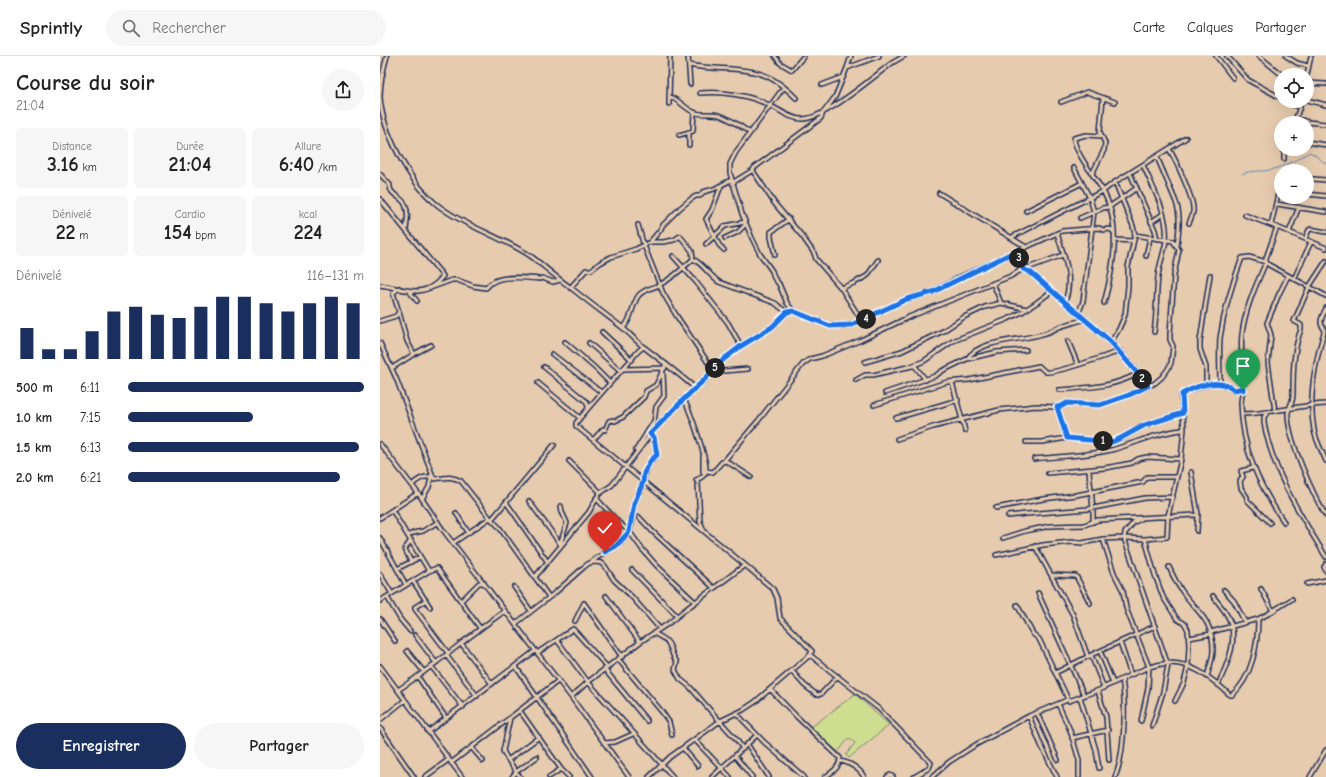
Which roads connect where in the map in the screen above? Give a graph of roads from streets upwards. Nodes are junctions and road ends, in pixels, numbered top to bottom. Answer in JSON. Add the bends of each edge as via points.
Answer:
{"nodes":[{"id":1,"x":387,"y":56,"type":"edge"},
{"id":2,"x":670,"y":56,"type":"edge"},
{"id":3,"x":688,"y":56,"type":"edge"},
{"id":4,"x":851,"y":56,"type":"edge"},
{"id":5,"x":879,"y":56,"type":"edge"},
{"id":6,"x":904,"y":56,"type":"edge"},
{"id":7,"x":1216,"y":56,"type":"edge"},
{"id":8,"x":1227,"y":56,"type":"edge"},
{"id":9,"x":1259,"y":56,"type":"edge"},
{"id":10,"x":1286,"y":56,"type":"edge"},
{"id":11,"x":1311,"y":56,"type":"edge"},
{"id":12,"x":777,"y":57,"type":"edge"},
{"id":13,"x":803,"y":57,"type":"edge"},
{"id":14,"x":689,"y":65,"type":"junction"},
{"id":15,"x":1308,"y":66,"type":"joint"},
{"id":16,"x":847,"y":68,"type":"junction"},
{"id":17,"x":1274,"y":68,"type":"edge"},
{"id":18,"x":843,"y":77,"type":"junction"},
{"id":19,"x":1233,"y":78,"type":"dead end"},
{"id":20,"x":1314,"y":83,"type":"edge"},
{"id":21,"x":690,"y":84,"type":"dead end"},
{"id":22,"x":1326,"y":84,"type":"edge"},
{"id":23,"x":822,"y":85,"type":"dead end"},
{"id":24,"x":784,"y":87,"type":"junction"},
{"id":25,"x":700,"y":93,"type":"dead end"},
{"id":26,"x":1274,"y":94,"type":"edge"},
{"id":27,"x":670,"y":97,"type":"junction"},
{"id":28,"x":796,"y":98,"type":"dead end"},
{"id":29,"x":1103,"y":98,"type":"junction"},
{"id":30,"x":1314,"y":101,"type":"edge"},
{"id":31,"x":1061,"y":102,"type":"dead end"},
{"id":32,"x":1115,"y":102,"type":"dead end"},
{"id":33,"x":669,"y":104,"type":"dead end"},
{"id":34,"x":1326,"y":104,"type":"edge"},
{"id":35,"x":770,"y":105,"type":"junction"},
{"id":36,"x":1300,"y":108,"type":"edge"},
{"id":37,"x":694,"y":112,"type":"junction"},
{"id":38,"x":823,"y":113,"type":"junction"},
{"id":39,"x":1297,"y":116,"type":"edge"},
{"id":40,"x":1314,"y":123,"type":"edge"},
{"id":41,"x":1326,"y":124,"type":"edge"},
{"id":42,"x":689,"y":132,"type":"junction"},
{"id":43,"x":749,"y":132,"type":"junction"},
{"id":44,"x":679,"y":135,"type":"dead end"},
{"id":45,"x":1102,"y":136,"type":"junction"},
{"id":46,"x":1186,"y":138,"type":"dead end"},
{"id":47,"x":1314,"y":143,"type":"edge"},
{"id":48,"x":689,"y":144,"type":"dead end"},
{"id":49,"x":1326,"y":144,"type":"edge"},
{"id":50,"x":1169,"y":149,"type":"junction"},
{"id":51,"x":1157,"y":157,"type":"junction"},
{"id":52,"x":1143,"y":165,"type":"junction"},
{"id":53,"x":1074,"y":168,"type":"dead end"},
{"id":54,"x":753,"y":170,"type":"junction"},
{"id":55,"x":1130,"y":173,"type":"junction"},
{"id":56,"x":380,"y":174,"type":"edge"},
{"id":57,"x":1092,"y":174,"type":"junction"},
{"id":58,"x":1314,"y":179,"type":"edge"},
{"id":59,"x":1326,"y":180,"type":"edge"},
{"id":60,"x":732,"y":182,"type":"junction"},
{"id":61,"x":1115,"y":182,"type":"junction"},
{"id":62,"x":1082,"y":183,"type":"junction"},
{"id":63,"x":721,"y":185,"type":"junction"},
{"id":64,"x":1137,"y":188,"type":"junction"},
{"id":65,"x":1103,"y":191,"type":"junction"},
{"id":66,"x":939,"y":193,"type":"dead end"},
{"id":67,"x":1314,"y":195,"type":"edge"},
{"id":68,"x":1326,"y":196,"type":"edge"},
{"id":69,"x":1090,"y":198,"type":"junction"},
{"id":70,"x":1122,"y":198,"type":"junction"},
{"id":71,"x":380,"y":199,"type":"edge"},
{"id":72,"x":1277,"y":204,"type":"joint"},
{"id":73,"x":1109,"y":207,"type":"junction"},
{"id":74,"x":1299,"y":207,"type":"junction"},
{"id":75,"x":1026,"y":211,"type":"dead end"},
{"id":76,"x":1094,"y":212,"type":"junction"},
{"id":77,"x":1326,"y":212,"type":"edge"},
{"id":78,"x":1163,"y":214,"type":"junction"},
{"id":79,"x":1245,"y":215,"type":"dead end"},
{"id":80,"x":1080,"y":218,"type":"dead end"},
{"id":81,"x":789,"y":219,"type":"junction"},
{"id":82,"x":1151,"y":222,"type":"junction"},
{"id":83,"x":1189,"y":222,"type":"dead end"},
{"id":84,"x":745,"y":223,"type":"junction"},
{"id":85,"x":638,"y":225,"type":"dead end"},
{"id":86,"x":1271,"y":225,"type":"junction"},
{"id":87,"x":1278,"y":227,"type":"junction"},
{"id":88,"x":1092,"y":228,"type":"junction"},
{"id":89,"x":406,"y":230,"type":"junction"},
{"id":90,"x":1114,"y":232,"type":"junction"},
{"id":91,"x":1289,"y":232,"type":"junction"},
{"id":92,"x":1326,"y":232,"type":"edge"},
{"id":93,"x":1057,"y":233,"type":"junction"},
{"id":94,"x":1135,"y":234,"type":"junction"},
{"id":95,"x":715,"y":236,"type":"junction"},
{"id":96,"x":725,"y":238,"type":"dead end"},
{"id":97,"x":1012,"y":238,"type":"junction"},
{"id":98,"x":1150,"y":238,"type":"junction"},
{"id":99,"x":1158,"y":239,"type":"junction"},
{"id":100,"x":1305,"y":239,"type":"junction"},
{"id":101,"x":1115,"y":240,"type":"junction"},
{"id":102,"x":1166,"y":240,"type":"junction"},
{"id":103,"x":650,"y":242,"type":"junction"},
{"id":104,"x":1311,"y":242,"type":"junction"},
{"id":105,"x":706,"y":244,"type":"dead end"},
{"id":106,"x":644,"y":246,"type":"junction"},
{"id":107,"x":1177,"y":246,"type":"junction"},
{"id":108,"x":1026,"y":247,"type":"junction"},
{"id":109,"x":1326,"y":248,"type":"edge"},
{"id":110,"x":724,"y":250,"type":"dead end"},
{"id":111,"x":1016,"y":251,"type":"junction"},
{"id":112,"x":776,"y":255,"type":"dead end"},
{"id":113,"x":1063,"y":255,"type":"junction"},
{"id":114,"x":673,"y":256,"type":"dead end"},
{"id":115,"x":1146,"y":256,"type":"dead end"},
{"id":116,"x":693,"y":259,"type":"junction"},
{"id":117,"x":878,"y":260,"type":"dead end"},
{"id":118,"x":1326,"y":261,"type":"edge"},
{"id":119,"x":1266,"y":262,"type":"junction"},
{"id":120,"x":684,"y":268,"type":"junction"},
{"id":121,"x":1024,"y":269,"type":"junction"},
{"id":122,"x":1210,"y":275,"type":"dead end"},
{"id":123,"x":1288,"y":276,"type":"junction"},
{"id":124,"x":1294,"y":279,"type":"junction"},
{"id":125,"x":560,"y":280,"type":"junction"},
{"id":126,"x":993,"y":283,"type":"junction"},
{"id":127,"x":380,"y":285,"type":"edge"},
{"id":128,"x":660,"y":285,"type":"junction"},
{"id":129,"x":1309,"y":287,"type":"junction"},
{"id":130,"x":399,"y":288,"type":"junction"},
{"id":131,"x":428,"y":288,"type":"junction"},
{"id":132,"x":570,"y":288,"type":"junction"},
{"id":133,"x":841,"y":288,"type":"junction"},
{"id":134,"x":409,"y":291,"type":"junction"},
{"id":135,"x":1052,"y":291,"type":"junction"},
{"id":136,"x":1326,"y":296,"type":"edge"},
{"id":137,"x":417,"y":301,"type":"dead end"},
{"id":138,"x":1065,"y":302,"type":"junction"},
{"id":139,"x":1001,"y":303,"type":"junction"},
{"id":140,"x":1104,"y":303,"type":"dead end"},
{"id":141,"x":1326,"y":308,"type":"edge"},
{"id":142,"x":1027,"y":309,"type":"junction"},
{"id":143,"x":793,"y":311,"type":"junction"},
{"id":144,"x":399,"y":312,"type":"junction"},
{"id":145,"x":787,"y":312,"type":"junction"},
{"id":146,"x":1078,"y":312,"type":"junction"},
{"id":147,"x":1085,"y":319,"type":"junction"},
{"id":148,"x":380,"y":321,"type":"edge"},
{"id":149,"x":862,"y":321,"type":"junction"},
{"id":150,"x":623,"y":328,"type":"junction"},
{"id":151,"x":602,"y":332,"type":"dead end"},
{"id":152,"x":1154,"y":332,"type":"dead end"},
{"id":153,"x":1324,"y":338,"type":"edge"},
{"id":154,"x":1068,"y":341,"type":"dead end"},
{"id":155,"x":565,"y":342,"type":"dead end"},
{"id":156,"x":1111,"y":342,"type":"junction"},
{"id":157,"x":380,"y":343,"type":"edge"},
{"id":158,"x":589,"y":343,"type":"dead end"},
{"id":159,"x":431,"y":345,"type":"dead end"},
{"id":160,"x":741,"y":346,"type":"junction"},
{"id":161,"x":644,"y":347,"type":"junction"},
{"id":162,"x":1026,"y":350,"type":"dead end"},
{"id":163,"x":1120,"y":351,"type":"junction"},
{"id":164,"x":381,"y":352,"type":"edge"},
{"id":165,"x":414,"y":354,"type":"junction"},
{"id":166,"x":552,"y":354,"type":"dead end"},
{"id":167,"x":967,"y":359,"type":"junction"},
{"id":168,"x":632,"y":360,"type":"junction"},
{"id":169,"x":864,"y":362,"type":"dead end"},
{"id":170,"x":667,"y":365,"type":"junction"},
{"id":171,"x":914,"y":365,"type":"junction"},
{"id":172,"x":1078,"y":365,"type":"junction"},
{"id":173,"x":544,"y":367,"type":"dead end"},
{"id":174,"x":392,"y":368,"type":"junction"},
{"id":175,"x":664,"y":369,"type":"junction"},
{"id":176,"x":748,"y":369,"type":"dead end"},
{"id":177,"x":622,"y":370,"type":"junction"},
{"id":178,"x":712,"y":371,"type":"junction"},
{"id":179,"x":1137,"y":374,"type":"junction"},
{"id":180,"x":856,"y":380,"type":"dead end"},
{"id":181,"x":926,"y":380,"type":"junction"},
{"id":182,"x":952,"y":382,"type":"junction"},
{"id":183,"x":538,"y":383,"type":"dead end"},
{"id":184,"x":610,"y":383,"type":"junction"},
{"id":185,"x":1220,"y":384,"type":"junction"},
{"id":186,"x":1205,"y":385,"type":"junction"},
{"id":187,"x":1148,"y":386,"type":"junction"},
{"id":188,"x":695,"y":388,"type":"junction"},
{"id":189,"x":1243,"y":388,"type":"junction"},
{"id":190,"x":1060,"y":390,"type":"dead end"},
{"id":191,"x":601,"y":392,"type":"junction"},
{"id":192,"x":885,"y":393,"type":"dead end"},
{"id":193,"x":687,"y":396,"type":"junction"},
{"id":194,"x":683,"y":399,"type":"junction"},
{"id":195,"x":958,"y":400,"type":"junction"},
{"id":196,"x":686,"y":403,"type":"junction"},
{"id":197,"x":1326,"y":404,"type":"edge"},
{"id":198,"x":874,"y":405,"type":"dead end"},
{"id":199,"x":1312,"y":405,"type":"junction"},
{"id":200,"x":1057,"y":407,"type":"junction"},
{"id":201,"x":588,"y":408,"type":"junction"},
{"id":202,"x":1290,"y":408,"type":"junction"},
{"id":203,"x":1275,"y":411,"type":"junction"},
{"id":204,"x":1183,"y":413,"type":"junction"},
{"id":205,"x":1267,"y":413,"type":"junction"},
{"id":206,"x":1242,"y":414,"type":"junction"},
{"id":207,"x":580,"y":418,"type":"junction"},
{"id":208,"x":896,"y":418,"type":"dead end"},
{"id":209,"x":962,"y":419,"type":"junction"},
{"id":210,"x":654,"y":421,"type":"junction"},
{"id":211,"x":1184,"y":429,"type":"junction"},
{"id":212,"x":965,"y":431,"type":"dead end"},
{"id":213,"x":652,"y":433,"type":"junction"},
{"id":214,"x":599,"y":434,"type":"junction"},
{"id":215,"x":589,"y":437,"type":"junction"},
{"id":216,"x":1067,"y":438,"type":"junction"},
{"id":217,"x":896,"y":439,"type":"dead end"},
{"id":218,"x":593,"y":440,"type":"junction"},
{"id":219,"x":1026,"y":442,"type":"dead end"},
{"id":220,"x":380,"y":444,"type":"edge"},
{"id":221,"x":554,"y":445,"type":"dead end"},
{"id":222,"x":635,"y":454,"type":"junction"},
{"id":223,"x":1034,"y":458,"type":"dead end"},
{"id":224,"x":1181,"y":460,"type":"junction"},
{"id":225,"x":569,"y":461,"type":"dead end"},
{"id":226,"x":724,"y":461,"type":"junction"},
{"id":227,"x":1326,"y":462,"type":"edge"},
{"id":228,"x":625,"y":467,"type":"junction"},
{"id":229,"x":1253,"y":468,"type":"junction"},
{"id":230,"x":1089,"y":470,"type":"junction"},
{"id":231,"x":432,"y":472,"type":"junction"},
{"id":232,"x":705,"y":472,"type":"junction"},
{"id":233,"x":1191,"y":472,"type":"dead end"},
{"id":234,"x":1048,"y":473,"type":"dead end"},
{"id":235,"x":430,"y":477,"type":"junction"},
{"id":236,"x":751,"y":477,"type":"dead end"},
{"id":237,"x":1176,"y":477,"type":"junction"},
{"id":238,"x":434,"y":478,"type":"junction"},
{"id":239,"x":643,"y":482,"type":"junction"},
{"id":240,"x":412,"y":485,"type":"junction"},
{"id":241,"x":1090,"y":492,"type":"junction"},
{"id":242,"x":418,"y":493,"type":"junction"},
{"id":243,"x":601,"y":493,"type":"junction"},
{"id":244,"x":1173,"y":497,"type":"junction"},
{"id":245,"x":596,"y":498,"type":"junction"},
{"id":246,"x":422,"y":499,"type":"junction"},
{"id":247,"x":529,"y":501,"type":"dead end"},
{"id":248,"x":506,"y":502,"type":"junction"},
{"id":249,"x":561,"y":506,"type":"dead end"},
{"id":250,"x":996,"y":508,"type":"dead end"},
{"id":251,"x":1094,"y":508,"type":"junction"},
{"id":252,"x":392,"y":510,"type":"junction"},
{"id":253,"x":456,"y":513,"type":"dead end"},
{"id":254,"x":1198,"y":514,"type":"junction"},
{"id":255,"x":1008,"y":516,"type":"dead end"},
{"id":256,"x":1168,"y":516,"type":"junction"},
{"id":257,"x":1326,"y":516,"type":"edge"},
{"id":258,"x":638,"y":517,"type":"dead end"},
{"id":259,"x":1145,"y":517,"type":"junction"},
{"id":260,"x":380,"y":518,"type":"edge"},
{"id":261,"x":491,"y":518,"type":"junction"},
{"id":262,"x":438,"y":522,"type":"junction"},
{"id":263,"x":1093,"y":522,"type":"junction"},
{"id":264,"x":1284,"y":522,"type":"dead end"},
{"id":265,"x":1270,"y":523,"type":"dead end"},
{"id":266,"x":1197,"y":531,"type":"dead end"},
{"id":267,"x":468,"y":532,"type":"junction"},
{"id":268,"x":629,"y":532,"type":"junction"},
{"id":269,"x":706,"y":534,"type":"junction"},
{"id":270,"x":408,"y":536,"type":"junction"},
{"id":271,"x":380,"y":538,"type":"edge"},
{"id":272,"x":1003,"y":538,"type":"dead end"},
{"id":273,"x":1124,"y":538,"type":"junction"},
{"id":274,"x":1103,"y":539,"type":"junction"},
{"id":275,"x":1145,"y":539,"type":"junction"},
{"id":276,"x":411,"y":540,"type":"junction"},
{"id":277,"x":453,"y":543,"type":"junction"},
{"id":278,"x":561,"y":544,"type":"junction"},
{"id":279,"x":1035,"y":546,"type":"junction"},
{"id":280,"x":996,"y":555,"type":"dead end"},
{"id":281,"x":420,"y":557,"type":"junction"},
{"id":282,"x":1326,"y":557,"type":"edge"},
{"id":283,"x":547,"y":561,"type":"junction"},
{"id":284,"x":411,"y":562,"type":"junction"},
{"id":285,"x":589,"y":563,"type":"junction"},
{"id":286,"x":1326,"y":564,"type":"edge"},
{"id":287,"x":745,"y":565,"type":"junction"},
{"id":288,"x":1169,"y":567,"type":"dead end"},
{"id":289,"x":397,"y":569,"type":"junction"},
{"id":290,"x":632,"y":570,"type":"dead end"},
{"id":291,"x":429,"y":571,"type":"junction"},
{"id":292,"x":1326,"y":571,"type":"edge"},
{"id":293,"x":380,"y":574,"type":"edge"},
{"id":294,"x":1051,"y":575,"type":"junction"},
{"id":295,"x":535,"y":577,"type":"junction"},
{"id":296,"x":1326,"y":580,"type":"edge"},
{"id":297,"x":413,"y":581,"type":"junction"},
{"id":298,"x":484,"y":583,"type":"junction"},
{"id":299,"x":1307,"y":584,"type":"dead end"},
{"id":300,"x":406,"y":585,"type":"junction"},
{"id":301,"x":514,"y":587,"type":"dead end"},
{"id":302,"x":714,"y":588,"type":"junction"},
{"id":303,"x":1261,"y":589,"type":"dead end"},
{"id":304,"x":1224,"y":590,"type":"dead end"},
{"id":305,"x":1038,"y":593,"type":"dead end"},
{"id":306,"x":392,"y":594,"type":"junction"},
{"id":307,"x":606,"y":596,"type":"dead end"},
{"id":308,"x":1213,"y":596,"type":"dead end"},
{"id":309,"x":387,"y":597,"type":"junction"},
{"id":310,"x":549,"y":597,"type":"junction"},
{"id":311,"x":1292,"y":599,"type":"dead end"},
{"id":312,"x":426,"y":600,"type":"junction"},
{"id":313,"x":380,"y":601,"type":"edge"},
{"id":314,"x":461,"y":601,"type":"junction"},
{"id":315,"x":695,"y":602,"type":"junction"},
{"id":316,"x":1090,"y":603,"type":"dead end"},
{"id":317,"x":1017,"y":605,"type":"dead end"},
{"id":318,"x":430,"y":607,"type":"dead end"},
{"id":319,"x":505,"y":611,"type":"junction"},
{"id":320,"x":531,"y":611,"type":"junction"},
{"id":321,"x":1273,"y":611,"type":"junction"},
{"id":322,"x":677,"y":616,"type":"junction"},
{"id":323,"x":1258,"y":618,"type":"junction"},
{"id":324,"x":380,"y":619,"type":"edge"},
{"id":325,"x":576,"y":621,"type":"dead end"},
{"id":326,"x":1245,"y":622,"type":"junction"},
{"id":327,"x":515,"y":624,"type":"junction"},
{"id":328,"x":1155,"y":626,"type":"junction"},
{"id":329,"x":1231,"y":626,"type":"junction"},
{"id":330,"x":480,"y":628,"type":"junction"},
{"id":331,"x":660,"y":629,"type":"junction"},
{"id":332,"x":410,"y":631,"type":"dead end"},
{"id":333,"x":654,"y":633,"type":"junction"},
{"id":334,"x":1211,"y":633,"type":"junction"},
{"id":335,"x":1138,"y":634,"type":"junction"},
{"id":336,"x":415,"y":635,"type":"dead end"},
{"id":337,"x":1189,"y":638,"type":"junction"},
{"id":338,"x":557,"y":640,"type":"junction"},
{"id":339,"x":395,"y":641,"type":"dead end"},
{"id":340,"x":640,"y":642,"type":"junction"},
{"id":341,"x":1120,"y":642,"type":"junction"},
{"id":342,"x":461,"y":643,"type":"junction"},
{"id":343,"x":407,"y":651,"type":"dead end"},
{"id":344,"x":1100,"y":651,"type":"junction"},
{"id":345,"x":536,"y":652,"type":"junction"},
{"id":346,"x":447,"y":654,"type":"junction"},
{"id":347,"x":810,"y":655,"type":"junction"},
{"id":348,"x":1089,"y":656,"type":"junction"},
{"id":349,"x":622,"y":657,"type":"junction"},
{"id":350,"x":618,"y":659,"type":"junction"},
{"id":351,"x":436,"y":663,"type":"junction"},
{"id":352,"x":1168,"y":663,"type":"junction"},
{"id":353,"x":1072,"y":665,"type":"junction"},
{"id":354,"x":380,"y":666,"type":"edge"},
{"id":355,"x":432,"y":666,"type":"junction"},
{"id":356,"x":1188,"y":666,"type":"junction"},
{"id":357,"x":516,"y":667,"type":"junction"},
{"id":358,"x":1149,"y":667,"type":"junction"},
{"id":359,"x":606,"y":669,"type":"junction"},
{"id":360,"x":792,"y":671,"type":"junction"},
{"id":361,"x":424,"y":672,"type":"junction"},
{"id":362,"x":1055,"y":673,"type":"junction"},
{"id":363,"x":1131,"y":675,"type":"junction"},
{"id":364,"x":838,"y":676,"type":"junction"},
{"id":365,"x":418,"y":677,"type":"junction"},
{"id":366,"x":1207,"y":677,"type":"junction"},
{"id":367,"x":1122,"y":679,"type":"junction"},
{"id":368,"x":558,"y":681,"type":"junction"},
{"id":369,"x":588,"y":682,"type":"junction"},
{"id":370,"x":1113,"y":683,"type":"junction"},
{"id":371,"x":492,"y":684,"type":"junction"},
{"id":372,"x":1218,"y":685,"type":"junction"},
{"id":373,"x":1104,"y":688,"type":"junction"},
{"id":374,"x":770,"y":689,"type":"junction"},
{"id":375,"x":398,"y":690,"type":"junction"},
{"id":376,"x":1098,"y":691,"type":"junction"},
{"id":377,"x":1084,"y":695,"type":"junction"},
{"id":378,"x":477,"y":696,"type":"junction"},
{"id":379,"x":537,"y":697,"type":"junction"},
{"id":380,"x":571,"y":697,"type":"junction"},
{"id":381,"x":1080,"y":697,"type":"junction"},
{"id":382,"x":405,"y":700,"type":"junction"},
{"id":383,"x":1069,"y":701,"type":"dead end"},
{"id":384,"x":1175,"y":701,"type":"dead end"},
{"id":385,"x":1058,"y":704,"type":"junction"},
{"id":386,"x":463,"y":707,"type":"junction"},
{"id":387,"x":520,"y":711,"type":"junction"},
{"id":388,"x":736,"y":713,"type":"junction"},
{"id":389,"x":1037,"y":713,"type":"junction"},
{"id":390,"x":1029,"y":716,"type":"junction"},
{"id":391,"x":446,"y":718,"type":"junction"},
{"id":392,"x":510,"y":718,"type":"junction"},
{"id":393,"x":380,"y":720,"type":"edge"},
{"id":394,"x":648,"y":721,"type":"dead end"},
{"id":395,"x":720,"y":721,"type":"junction"},
{"id":396,"x":1141,"y":721,"type":"dead end"},
{"id":397,"x":1152,"y":726,"type":"dead end"},
{"id":398,"x":380,"y":728,"type":"edge"},
{"id":399,"x":1108,"y":730,"type":"junction"},
{"id":400,"x":428,"y":732,"type":"junction"},
{"id":401,"x":1091,"y":733,"type":"junction"},
{"id":402,"x":633,"y":734,"type":"junction"},
{"id":403,"x":672,"y":735,"type":"dead end"},
{"id":404,"x":757,"y":735,"type":"junction"},
{"id":405,"x":539,"y":737,"type":"junction"},
{"id":406,"x":1072,"y":738,"type":"junction"},
{"id":407,"x":695,"y":740,"type":"junction"},
{"id":408,"x":604,"y":743,"type":"junction"},
{"id":409,"x":747,"y":744,"type":"junction"},
{"id":410,"x":471,"y":747,"type":"junction"},
{"id":411,"x":683,"y":748,"type":"junction"},
{"id":412,"x":742,"y":748,"type":"junction"},
{"id":413,"x":1326,"y":750,"type":"edge"},
{"id":414,"x":735,"y":756,"type":"junction"},
{"id":415,"x":537,"y":757,"type":"dead end"},
{"id":416,"x":508,"y":760,"type":"junction"},
{"id":417,"x":1058,"y":760,"type":"dead end"},
{"id":418,"x":1109,"y":760,"type":"dead end"},
{"id":419,"x":483,"y":761,"type":"dead end"},
{"id":420,"x":840,"y":761,"type":"junction"},
{"id":421,"x":450,"y":762,"type":"junction"},
{"id":422,"x":662,"y":765,"type":"junction"},
{"id":423,"x":698,"y":766,"type":"dead end"},
{"id":424,"x":722,"y":768,"type":"junction"},
{"id":425,"x":1099,"y":768,"type":"dead end"},
{"id":426,"x":561,"y":769,"type":"junction"},
{"id":427,"x":516,"y":772,"type":"junction"},
{"id":428,"x":414,"y":777,"type":"edge"},
{"id":429,"x":425,"y":777,"type":"edge"},
{"id":430,"x":462,"y":777,"type":"edge"},
{"id":431,"x":512,"y":777,"type":"edge"},
{"id":432,"x":520,"y":777,"type":"edge"},
{"id":433,"x":549,"y":777,"type":"edge"},
{"id":434,"x":570,"y":777,"type":"edge"},
{"id":435,"x":592,"y":777,"type":"edge"},
{"id":436,"x":629,"y":777,"type":"edge"},
{"id":437,"x":649,"y":777,"type":"edge"},
{"id":438,"x":673,"y":777,"type":"edge"},
{"id":439,"x":712,"y":777,"type":"edge"},
{"id":440,"x":730,"y":777,"type":"edge"},
{"id":441,"x":752,"y":777,"type":"edge"},
{"id":442,"x":769,"y":777,"type":"edge"},
{"id":443,"x":804,"y":777,"type":"edge"},
{"id":444,"x":825,"y":777,"type":"edge"},
{"id":445,"x":864,"y":777,"type":"edge"},
{"id":446,"x":888,"y":777,"type":"edge"},
{"id":447,"x":893,"y":777,"type":"edge"},
{"id":448,"x":914,"y":777,"type":"edge"},
{"id":449,"x":932,"y":777,"type":"edge"},
{"id":450,"x":1057,"y":777,"type":"edge"},
{"id":451,"x":1079,"y":777,"type":"edge"},
{"id":452,"x":1116,"y":777,"type":"edge"},
{"id":453,"x":1310,"y":777,"type":"edge"}],
"edges":[{"from":1,"to":125,"type":"street","via":[[382,74],[381,105],[389,132],[411,176],[435,203],[531,256]]},
{"from":2,"to":27,"type":"street"},
{"from":3,"to":14,"type":"street"},
{"from":4,"to":16,"type":"street"},
{"from":5,"to":16,"type":"street"},
{"from":6,"to":38,"type":"street"},
{"from":7,"to":19,"type":"street"},
{"from":8,"to":26,"type":"street","via":[[1248,80]]},
{"from":9,"to":17,"type":"street"},
{"from":10,"to":15,"type":"street"},
{"from":11,"to":15,"type":"street"},
{"from":12,"to":13,"type":"street","via":[[780,63],[792,70]]},
{"from":14,"to":21,"type":"street"},
{"from":14,"to":24,"type":"street","via":[[755,72]]},
{"from":16,"to":18,"type":"street"},
{"from":18,"to":23,"type":"street"},
{"from":18,"to":38,"type":"street","via":[[835,97]]},
{"from":20,"to":22,"type":"street"},
{"from":24,"to":28,"type":"street"},
{"from":24,"to":35,"type":"street"},
{"from":25,"to":35,"type":"street","via":[[744,97]]},
{"from":27,"to":33,"type":"street"},
{"from":27,"to":37,"type":"street"},
{"from":29,"to":31,"type":"street","via":[[1087,92]]},
{"from":29,"to":32,"type":"street"},
{"from":29,"to":45,"type":"street","via":[[1100,122]]},
{"from":30,"to":34,"type":"street"},
{"from":35,"to":38,"type":"street","via":[[797,119],[808,119]]},
{"from":35,"to":43,"type":"street"},
{"from":36,"to":39,"type":"street"},
{"from":37,"to":42,"type":"street","via":[[694,130]]},
{"from":37,"to":43,"type":"street","via":[[720,116]]},
{"from":38,"to":54,"type":"street","via":[[821,118]]},
{"from":40,"to":41,"type":"street"},
{"from":42,"to":44,"type":"street"},
{"from":42,"to":48,"type":"street"},
{"from":43,"to":60,"type":"street","via":[[731,160]]},
{"from":45,"to":57,"type":"street","via":[[1104,150]]},
{"from":45,"to":57,"type":"street","via":[[1089,134],[1074,138],[1077,150]]},
{"from":46,"to":50,"type":"street"},
{"from":47,"to":49,"type":"street"},
{"from":50,"to":51,"type":"street"},
{"from":50,"to":83,"type":"street","via":[[1193,203]]},
{"from":51,"to":52,"type":"street"},
{"from":51,"to":107,"type":"street","via":[[1178,209]]},
{"from":52,"to":55,"type":"street"},
{"from":52,"to":78,"type":"street"},
{"from":53,"to":62,"type":"street"},
{"from":54,"to":60,"type":"street"},
{"from":54,"to":81,"type":"street","via":[[775,204]]},
{"from":55,"to":61,"type":"street"},
{"from":55,"to":64,"type":"street"},
{"from":56,"to":89,"type":"street","via":[[390,185],[389,189],[405,204],[408,214]]},
{"from":57,"to":65,"type":"street"},
{"from":58,"to":59,"type":"street"},
{"from":60,"to":63,"type":"street"},
{"from":60,"to":84,"type":"street"},
{"from":61,"to":65,"type":"street"},
{"from":61,"to":70,"type":"street"},
{"from":62,"to":69,"type":"street"},
{"from":62,"to":75,"type":"street"},
{"from":63,"to":95,"type":"street","via":[[706,219]]},
{"from":63,"to":103,"type":"street","via":[[694,197],[680,208]]},
{"from":64,"to":70,"type":"street"},
{"from":64,"to":82,"type":"street"},
{"from":65,"to":69,"type":"street"},
{"from":65,"to":73,"type":"street"},
{"from":66,"to":97,"type":"street"},
{"from":67,"to":68,"type":"street"},
{"from":69,"to":76,"type":"street"},
{"from":69,"to":97,"type":"street"},
{"from":70,"to":73,"type":"street"},
{"from":70,"to":94,"type":"street"},
{"from":71,"to":89,"type":"street"},
{"from":72,"to":74,"type":"street"},
{"from":72,"to":86,"type":"street"},
{"from":73,"to":76,"type":"street"},
{"from":73,"to":90,"type":"street"},
{"from":74,"to":77,"type":"street"},
{"from":74,"to":91,"type":"street"},
{"from":76,"to":80,"type":"street"},
{"from":76,"to":88,"type":"street"},
{"from":78,"to":82,"type":"street"},
{"from":78,"to":102,"type":"street"},
{"from":79,"to":86,"type":"street"},
{"from":81,"to":112,"type":"street","via":[[771,232]]},
{"from":81,"to":133,"type":"street","via":[[816,259]]},
{"from":82,"to":99,"type":"street"},
{"from":84,"to":95,"type":"street","via":[[725,226]]},
{"from":84,"to":96,"type":"street","via":[[738,232]]},
{"from":84,"to":143,"type":"street"},
{"from":85,"to":106,"type":"street"},
{"from":86,"to":87,"type":"street"},
{"from":87,"to":91,"type":"street"},
{"from":87,"to":119,"type":"street"},
{"from":88,"to":90,"type":"street","via":[[1110,229]]},
{"from":88,"to":93,"type":"street"},
{"from":88,"to":146,"type":"street","via":[[1083,301]]},
{"from":89,"to":131,"type":"street","via":[[442,274],[436,283]]},
{"from":90,"to":101,"type":"street"},
{"from":91,"to":100,"type":"street"},
{"from":92,"to":100,"type":"street","via":[[1310,229]]},
{"from":93,"to":108,"type":"street"},
{"from":93,"to":113,"type":"street"},
{"from":94,"to":98,"type":"street"},
{"from":94,"to":101,"type":"street","via":[[1133,242]]},
{"from":94,"to":156,"type":"street","via":[[1128,267],[1125,315],[1118,333]]},
{"from":95,"to":105,"type":"street"},
{"from":95,"to":110,"type":"street"},
{"from":97,"to":108,"type":"street"},
{"from":98,"to":99,"type":"street"},
{"from":98,"to":115,"type":"street"},
{"from":99,"to":102,"type":"street"},
{"from":100,"to":104,"type":"street"},
{"from":101,"to":140,"type":"street","via":[[1110,283]]},
{"from":102,"to":107,"type":"street","via":[[1173,241]]},
{"from":102,"to":152,"type":"street","via":[[1158,277]]},
{"from":103,"to":106,"type":"street"},
{"from":103,"to":116,"type":"street","via":[[674,240],[680,236],[692,251]]},
{"from":104,"to":109,"type":"street"},
{"from":104,"to":124,"type":"street"},
{"from":106,"to":128,"type":"street"},
{"from":106,"to":132,"type":"street","via":[[610,257],[591,270],[586,270]]},
{"from":107,"to":187,"type":"street","via":[[1179,252],[1173,284],[1170,334],[1173,346],[1171,363],[1162,377]]},
{"from":108,"to":111,"type":"street"},
{"from":111,"to":121,"type":"street"},
{"from":111,"to":149,"type":"street","via":[[933,292],[907,299]]},
{"from":113,"to":121,"type":"street"},
{"from":113,"to":138,"type":"street","via":[[1069,279]]},
{"from":114,"to":120,"type":"street"},
{"from":116,"to":120,"type":"street"},
{"from":116,"to":145,"type":"street","via":[[719,282],[775,303]]},
{"from":117,"to":133,"type":"street","via":[[867,276]]},
{"from":118,"to":129,"type":"street"},
{"from":119,"to":123,"type":"street"},
{"from":119,"to":185,"type":"street","via":[[1249,257],[1242,258],[1232,282],[1221,337]]},
{"from":119,"to":189,"type":"street","via":[[1247,308],[1243,329]]},
{"from":120,"to":128,"type":"street"},
{"from":120,"to":160,"type":"street","via":[[728,323]]},
{"from":121,"to":126,"type":"street"},
{"from":121,"to":135,"type":"street"},
{"from":122,"to":186,"type":"street","via":[[1200,341],[1206,367]]},
{"from":123,"to":124,"type":"street"},
{"from":123,"to":203,"type":"street","via":[[1267,323],[1271,335],[1268,363]]},
{"from":124,"to":129,"type":"street"},
{"from":125,"to":131,"type":"street","via":[[553,282],[542,278],[510,278],[492,282],[486,288],[452,280]]},
{"from":125,"to":132,"type":"street"},
{"from":126,"to":139,"type":"street"},
{"from":126,"to":226,"type":"street","via":[[909,317],[861,340],[810,359],[803,364]]},
{"from":127,"to":130,"type":"street"},
{"from":128,"to":150,"type":"street","via":[[641,294],[628,324]]},
{"from":128,"to":178,"type":"street"},
{"from":129,"to":136,"type":"street"},
{"from":129,"to":202,"type":"street","via":[[1294,321],[1301,325],[1301,329],[1295,351]]},
{"from":130,"to":134,"type":"street"},
{"from":130,"to":144,"type":"street","via":[[393,293]]},
{"from":131,"to":134,"type":"street","via":[[418,292]]},
{"from":132,"to":150,"type":"street"},
{"from":133,"to":149,"type":"street"},
{"from":134,"to":137,"type":"street"},
{"from":135,"to":138,"type":"street"},
{"from":135,"to":142,"type":"street"},
{"from":138,"to":146,"type":"street"},
{"from":139,"to":142,"type":"street"},
{"from":139,"to":169,"type":"street","via":[[976,311],[902,351]]},
{"from":141,"to":153,"type":"street","via":[[1320,323],[1324,330]]},
{"from":142,"to":171,"type":"street","via":[[953,341],[931,357]]},
{"from":143,"to":145,"type":"street"},
{"from":143,"to":149,"type":"street","via":[[830,326],[847,326]]},
{"from":144,"to":148,"type":"street","via":[[396,316]]},
{"from":144,"to":165,"type":"street","via":[[407,341]]},
{"from":145,"to":160,"type":"street","via":[[772,327]]},
{"from":146,"to":147,"type":"street"},
{"from":147,"to":156,"type":"street"},
{"from":147,"to":167,"type":"street","via":[[1022,340],[1011,340],[978,349]]},
{"from":150,"to":161,"type":"street"},
{"from":151,"to":168,"type":"street"},
{"from":153,"to":199,"type":"street","via":[[1316,364]]},
{"from":154,"to":172,"type":"street"},
{"from":155,"to":184,"type":"street"},
{"from":156,"to":163,"type":"street"},
{"from":157,"to":164,"type":"street"},
{"from":158,"to":177,"type":"street"},
{"from":159,"to":165,"type":"street"},
{"from":160,"to":178,"type":"street"},
{"from":161,"to":168,"type":"street","via":[[638,350]]},
{"from":161,"to":170,"type":"street"},
{"from":162,"to":167,"type":"street","via":[[997,352]]},
{"from":163,"to":172,"type":"street"},
{"from":163,"to":179,"type":"street"},
{"from":164,"to":174,"type":"street"},
{"from":165,"to":174,"type":"street"},
{"from":166,"to":191,"type":"street"},
{"from":167,"to":181,"type":"street"},
{"from":168,"to":177,"type":"street"},
{"from":170,"to":175,"type":"street"},
{"from":170,"to":188,"type":"street"},
{"from":171,"to":180,"type":"street","via":[[865,375]]},
{"from":171,"to":181,"type":"street"},
{"from":172,"to":182,"type":"street","via":[[1050,372],[1036,367]]},
{"from":173,"to":201,"type":"street","via":[[587,402]]},
{"from":174,"to":231,"type":"street"},
{"from":175,"to":177,"type":"street","via":[[646,367]]},
{"from":175,"to":210,"type":"street","via":[[664,396],[656,407]]},
{"from":175,"to":214,"type":"street","via":[[657,384],[646,391],[644,397],[621,418],[609,422],[605,430]]},
{"from":176,"to":178,"type":"street"},
{"from":177,"to":184,"type":"street"},
{"from":178,"to":188,"type":"street"},
{"from":179,"to":187,"type":"street"},
{"from":179,"to":190,"type":"street","via":[[1106,386]]},
{"from":181,"to":192,"type":"street"},
{"from":182,"to":195,"type":"street"},
{"from":182,"to":198,"type":"street"},
{"from":183,"to":207,"type":"street"},
{"from":184,"to":191,"type":"street"},
{"from":185,"to":186,"type":"street"},
{"from":185,"to":189,"type":"street","via":[[1228,385],[1235,390]]},
{"from":186,"to":204,"type":"street","via":[[1182,394]]},
{"from":187,"to":200,"type":"street","via":[[1100,405],[1067,403]]},
{"from":188,"to":193,"type":"street"},
{"from":189,"to":206,"type":"street"},
{"from":191,"to":201,"type":"street"},
{"from":193,"to":194,"type":"street"},
{"from":193,"to":196,"type":"street"},
{"from":194,"to":196,"type":"street"},
{"from":194,"to":213,"type":"street"},
{"from":195,"to":208,"type":"street"},
{"from":195,"to":209,"type":"street"},
{"from":196,"to":232,"type":"street","via":[[706,462]]},
{"from":197,"to":199,"type":"street"},
{"from":199,"to":202,"type":"street"},
{"from":199,"to":227,"type":"street","via":[[1314,430]]},
{"from":200,"to":209,"type":"street","via":[[1036,406],[999,410]]},
{"from":200,"to":216,"type":"street"},
{"from":201,"to":207,"type":"street"},
{"from":202,"to":203,"type":"street"},
{"from":202,"to":257,"type":"street","via":[[1290,430],[1296,451]]},
{"from":203,"to":205,"type":"street"},
{"from":204,"to":211,"type":"street"},
{"from":204,"to":216,"type":"street","via":[[1145,425],[1112,442]]},
{"from":205,"to":206,"type":"street"},
{"from":205,"to":282,"type":"street","via":[[1264,423],[1287,492]]},
{"from":206,"to":229,"type":"street"},
{"from":207,"to":215,"type":"street","via":[[576,426]]},
{"from":209,"to":212,"type":"street"},
{"from":209,"to":217,"type":"street"},
{"from":210,"to":213,"type":"street"},
{"from":210,"to":222,"type":"street"},
{"from":211,"to":223,"type":"street","via":[[1104,452]]},
{"from":211,"to":224,"type":"street"},
{"from":213,"to":222,"type":"street"},
{"from":213,"to":239,"type":"street","via":[[657,455],[644,473]]},
{"from":214,"to":215,"type":"street"},
{"from":214,"to":218,"type":"street"},
{"from":215,"to":218,"type":"street"},
{"from":216,"to":219,"type":"street"},
{"from":218,"to":228,"type":"street"},
{"from":220,"to":240,"type":"street"},
{"from":221,"to":248,"type":"street"},
{"from":222,"to":228,"type":"street"},
{"from":224,"to":230,"type":"street","via":[[1147,457],[1132,463]]},
{"from":224,"to":237,"type":"street"},
{"from":225,"to":243,"type":"street"},
{"from":226,"to":232,"type":"street","via":[[713,472]]},
{"from":226,"to":236,"type":"street"},
{"from":228,"to":239,"type":"street"},
{"from":228,"to":243,"type":"street","via":[[610,487]]},
{"from":229,"to":264,"type":"street"},
{"from":229,"to":265,"type":"street","via":[[1241,471],[1243,477],[1240,485],[1249,503]]},
{"from":230,"to":234,"type":"street"},
{"from":230,"to":241,"type":"street"},
{"from":231,"to":235,"type":"street"},
{"from":231,"to":238,"type":"street"},
{"from":232,"to":269,"type":"street","via":[[704,476],[696,480],[701,525]]},
{"from":233,"to":254,"type":"street"},
{"from":235,"to":238,"type":"street"},
{"from":235,"to":240,"type":"street"},
{"from":235,"to":246,"type":"street","via":[[429,487]]},
{"from":237,"to":241,"type":"street","via":[[1148,477],[1143,482]]},
{"from":237,"to":244,"type":"street"},
{"from":238,"to":261,"type":"street","via":[[449,476],[462,481]]},
{"from":239,"to":268,"type":"street","via":[[634,504]]},
{"from":239,"to":269,"type":"street"},
{"from":240,"to":242,"type":"street"},
{"from":241,"to":250,"type":"street"},
{"from":241,"to":251,"type":"street"},
{"from":242,"to":246,"type":"street"},
{"from":242,"to":252,"type":"street"},
{"from":243,"to":245,"type":"street"},
{"from":244,"to":251,"type":"street","via":[[1145,498]]},
{"from":244,"to":256,"type":"street"},
{"from":245,"to":268,"type":"street"},
{"from":245,"to":278,"type":"street","via":[[589,512]]},
{"from":246,"to":262,"type":"street"},
{"from":247,"to":278,"type":"street"},
{"from":248,"to":261,"type":"street"},
{"from":248,"to":283,"type":"street"},
{"from":249,"to":278,"type":"street","via":[[567,523]]},
{"from":251,"to":255,"type":"street"},
{"from":251,"to":263,"type":"street"},
{"from":252,"to":260,"type":"street"},
{"from":252,"to":270,"type":"street"},
{"from":253,"to":267,"type":"street"},
{"from":254,"to":256,"type":"street"},
{"from":254,"to":266,"type":"street"},
{"from":256,"to":259,"type":"street"},
{"from":256,"to":275,"type":"street","via":[[1167,537]]},
{"from":258,"to":302,"type":"street"},
{"from":259,"to":263,"type":"street"},
{"from":259,"to":273,"type":"street","via":[[1134,522]]},
{"from":261,"to":267,"type":"street"},
{"from":261,"to":295,"type":"street"},
{"from":262,"to":270,"type":"street"},
{"from":262,"to":277,"type":"street"},
{"from":263,"to":272,"type":"street","via":[[1084,525],[1050,526]]},
{"from":267,"to":277,"type":"street"},
{"from":268,"to":285,"type":"street","via":[[616,546]]},
{"from":268,"to":315,"type":"street","via":[[657,566]]},
{"from":269,"to":287,"type":"street"},
{"from":270,"to":276,"type":"street"},
{"from":271,"to":289,"type":"street"},
{"from":273,"to":274,"type":"street"},
{"from":273,"to":275,"type":"street"},
{"from":273,"to":328,"type":"street"},
{"from":274,"to":279,"type":"street"},
{"from":274,"to":335,"type":"street","via":[[1123,591],[1126,608]]},
{"from":275,"to":337,"type":"street","via":[[1163,597],[1177,619],[1186,626]]},
{"from":276,"to":281,"type":"street"},
{"from":276,"to":284,"type":"street","via":[[405,549]]},
{"from":277,"to":298,"type":"street"},
{"from":278,"to":283,"type":"street"},
{"from":279,"to":280,"type":"street"},
{"from":279,"to":294,"type":"street"},
{"from":281,"to":284,"type":"street"},
{"from":281,"to":291,"type":"street"},
{"from":283,"to":295,"type":"street"},
{"from":284,"to":289,"type":"street"},
{"from":285,"to":310,"type":"street"},
{"from":285,"to":331,"type":"street","via":[[599,562],[606,566],[614,580]]},
{"from":286,"to":292,"type":"street"},
{"from":287,"to":302,"type":"street"},
{"from":287,"to":347,"type":"street","via":[[772,589],[777,598],[780,618],[812,651]]},
{"from":288,"to":334,"type":"street","via":[[1179,587],[1205,618]]},
{"from":289,"to":300,"type":"street"},
{"from":290,"to":322,"type":"street"},
{"from":291,"to":297,"type":"street"},
{"from":291,"to":314,"type":"street","via":[[437,568]]},
{"from":293,"to":306,"type":"street"},
{"from":294,"to":316,"type":"street","via":[[1076,576]]},
{"from":294,"to":348,"type":"street","via":[[1073,615]]},
{"from":295,"to":310,"type":"street"},
{"from":296,"to":299,"type":"street"},
{"from":297,"to":300,"type":"street"},
{"from":297,"to":312,"type":"street"},
{"from":298,"to":314,"type":"street","via":[[479,584]]},
{"from":298,"to":319,"type":"street"},
{"from":300,"to":306,"type":"street"},
{"from":301,"to":320,"type":"street"},
{"from":302,"to":315,"type":"street"},
{"from":303,"to":321,"type":"street"},
{"from":304,"to":326,"type":"street"},
{"from":305,"to":353,"type":"street"},
{"from":306,"to":309,"type":"street"},
{"from":307,"to":340,"type":"street"},
{"from":308,"to":329,"type":"street","via":[[1226,613]]},
{"from":309,"to":313,"type":"street"},
{"from":309,"to":332,"type":"street"},
{"from":310,"to":320,"type":"street"},
{"from":311,"to":321,"type":"street"},
{"from":312,"to":318,"type":"street"},
{"from":312,"to":346,"type":"street","via":[[415,609]]},
{"from":314,"to":330,"type":"street"},
{"from":315,"to":322,"type":"street"},
{"from":317,"to":362,"type":"street","via":[[1033,634],[1039,639]]},
{"from":319,"to":327,"type":"street"},
{"from":319,"to":330,"type":"street"},
{"from":320,"to":327,"type":"street"},
{"from":321,"to":323,"type":"street"},
{"from":322,"to":331,"type":"street"},
{"from":323,"to":326,"type":"street"},
{"from":323,"to":372,"type":"street","via":[[1258,633],[1243,683],[1231,696]]},
{"from":324,"to":339,"type":"street"},
{"from":325,"to":349,"type":"street","via":[[584,603]]},
{"from":326,"to":329,"type":"street"},
{"from":327,"to":345,"type":"street"},
{"from":328,"to":335,"type":"street"},
{"from":328,"to":352,"type":"street"},
{"from":329,"to":334,"type":"street"},
{"from":329,"to":372,"type":"street","via":[[1232,649]]},
{"from":330,"to":342,"type":"street"},
{"from":331,"to":333,"type":"street"},
{"from":333,"to":340,"type":"street"},
{"from":333,"to":395,"type":"street","via":[[669,644],[677,662],[675,670],[680,679]]},
{"from":334,"to":337,"type":"street"},
{"from":334,"to":366,"type":"street","via":[[1213,651]]},
{"from":335,"to":341,"type":"street"},
{"from":335,"to":358,"type":"street"},
{"from":336,"to":351,"type":"street"},
{"from":337,"to":356,"type":"street"},
{"from":338,"to":345,"type":"street"},
{"from":338,"to":359,"type":"street","via":[[574,629]]},
{"from":338,"to":369,"type":"street"},
{"from":340,"to":349,"type":"street"},
{"from":341,"to":344,"type":"street"},
{"from":341,"to":363,"type":"street"},
{"from":342,"to":346,"type":"street"},
{"from":342,"to":371,"type":"street"},
{"from":343,"to":361,"type":"street"},
{"from":344,"to":348,"type":"street"},
{"from":344,"to":370,"type":"street"},
{"from":345,"to":357,"type":"street"},
{"from":345,"to":368,"type":"street"},
{"from":346,"to":351,"type":"street"},
{"from":346,"to":378,"type":"street"},
{"from":347,"to":360,"type":"street"},
{"from":347,"to":364,"type":"street"},
{"from":348,"to":353,"type":"street"},
{"from":348,"to":373,"type":"street"},
{"from":349,"to":350,"type":"street"},
{"from":350,"to":359,"type":"street"},
{"from":350,"to":403,"type":"street","via":[[662,712],[669,722]]},
{"from":351,"to":355,"type":"street"},
{"from":352,"to":356,"type":"street"},
{"from":352,"to":358,"type":"street"},
{"from":352,"to":397,"type":"street","via":[[1164,687]]},
{"from":353,"to":362,"type":"street"},
{"from":353,"to":377,"type":"street"},
{"from":354,"to":375,"type":"street"},
{"from":355,"to":361,"type":"street"},
{"from":355,"to":386,"type":"street"},
{"from":356,"to":366,"type":"street"},
{"from":356,"to":384,"type":"street","via":[[1184,683]]},
{"from":357,"to":371,"type":"street"},
{"from":357,"to":379,"type":"street"},
{"from":358,"to":363,"type":"street"},
{"from":358,"to":396,"type":"street","via":[[1148,688]]},
{"from":359,"to":369,"type":"street"},
{"from":359,"to":394,"type":"street"},
{"from":360,"to":364,"type":"street","via":[[817,695]]},
{"from":360,"to":374,"type":"street"},
{"from":361,"to":365,"type":"street"},
{"from":362,"to":385,"type":"street","via":[[1067,698]]},
{"from":363,"to":367,"type":"street"},
{"from":364,"to":448,"type":"street","via":[[879,709],[930,763],[929,768]]},
{"from":365,"to":375,"type":"street"},
{"from":365,"to":391,"type":"street"},
{"from":366,"to":372,"type":"street"},
{"from":367,"to":370,"type":"street"},
{"from":367,"to":452,"type":"street","via":[[1123,738]]},
{"from":368,"to":379,"type":"street"},
{"from":368,"to":380,"type":"street"},
{"from":369,"to":380,"type":"street"},
{"from":369,"to":402,"type":"street"},
{"from":370,"to":373,"type":"street"},
{"from":371,"to":378,"type":"street"},
{"from":373,"to":376,"type":"street"},
{"from":374,"to":388,"type":"street"},
{"from":374,"to":420,"type":"street","via":[[838,756]]},
{"from":375,"to":382,"type":"street"},
{"from":376,"to":377,"type":"street"},
{"from":376,"to":399,"type":"street"},
{"from":377,"to":381,"type":"street"},
{"from":378,"to":386,"type":"street"},
{"from":379,"to":387,"type":"street"},
{"from":379,"to":435,"type":"street"},
{"from":380,"to":408,"type":"street"},
{"from":381,"to":383,"type":"street"},
{"from":381,"to":401,"type":"street"},
{"from":382,"to":393,"type":"street"},
{"from":382,"to":400,"type":"street"},
{"from":385,"to":389,"type":"street"},
{"from":385,"to":406,"type":"street"},
{"from":386,"to":391,"type":"street"},
{"from":387,"to":392,"type":"street"},
{"from":387,"to":405,"type":"street"},
{"from":388,"to":395,"type":"street"},
{"from":388,"to":404,"type":"street"},
{"from":389,"to":390,"type":"street"},
{"from":389,"to":417,"type":"street"},
{"from":390,"to":449,"type":"street","via":[[964,752]]},
{"from":390,"to":450,"type":"street"},
{"from":391,"to":400,"type":"street"},
{"from":392,"to":410,"type":"street"},
{"from":392,"to":416,"type":"street","via":[[503,751]]},
{"from":395,"to":407,"type":"street"},
{"from":395,"to":412,"type":"street"},
{"from":398,"to":428,"type":"street"},
{"from":399,"to":401,"type":"street"},
{"from":399,"to":418,"type":"street"},
{"from":400,"to":421,"type":"street"},
{"from":401,"to":406,"type":"street"},
{"from":401,"to":425,"type":"street"},
{"from":402,"to":408,"type":"street","via":[[615,742]]},
{"from":402,"to":422,"type":"street"},
{"from":404,"to":409,"type":"street"},
{"from":404,"to":443,"type":"street"},
{"from":405,"to":416,"type":"street"},
{"from":405,"to":426,"type":"street"},
{"from":406,"to":451,"type":"street","via":[[1079,760]]},
{"from":407,"to":411,"type":"street"},
{"from":407,"to":424,"type":"street"},
{"from":408,"to":436,"type":"street"},
{"from":409,"to":412,"type":"street"},
{"from":409,"to":442,"type":"street"},
{"from":410,"to":419,"type":"street"},
{"from":410,"to":421,"type":"street"},
{"from":411,"to":422,"type":"street"},
{"from":411,"to":423,"type":"street"},
{"from":412,"to":414,"type":"street"},
{"from":413,"to":453,"type":"street"},
{"from":414,"to":424,"type":"street"},
{"from":414,"to":441,"type":"street"},
{"from":415,"to":427,"type":"street"},
{"from":416,"to":427,"type":"street"},
{"from":420,"to":444,"type":"street","via":[[837,768]]},
{"from":420,"to":445,"type":"street","via":[[859,770]]},
{"from":421,"to":429,"type":"street"},
{"from":421,"to":430,"type":"street"},
{"from":422,"to":437,"type":"street"},
{"from":422,"to":438,"type":"street"},
{"from":424,"to":439,"type":"street"},
{"from":424,"to":440,"type":"street"},
{"from":426,"to":433,"type":"street"},
{"from":426,"to":434,"type":"street"},
{"from":427,"to":431,"type":"street"},
{"from":427,"to":432,"type":"street"},
{"from":446,"to":447,"type":"street"}]}
